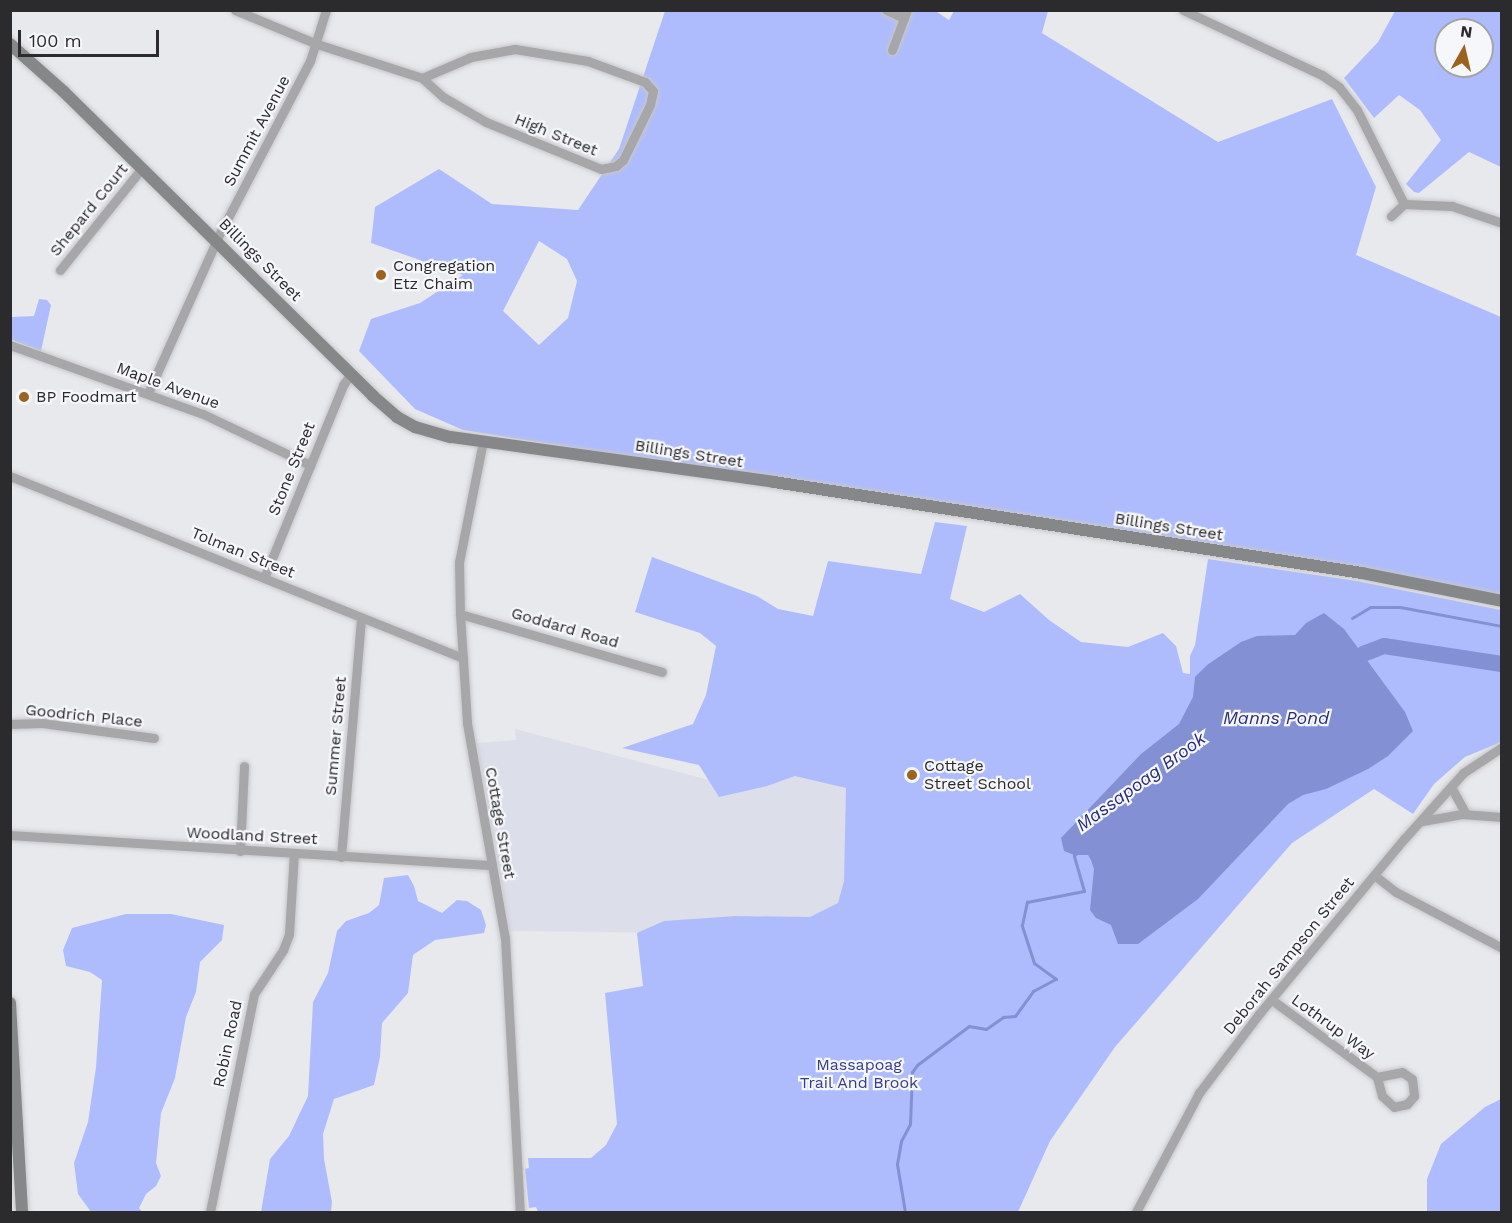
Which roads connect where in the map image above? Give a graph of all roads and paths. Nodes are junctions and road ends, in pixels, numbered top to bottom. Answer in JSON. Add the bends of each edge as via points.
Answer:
{"nodes":[{"id":1,"x":235,"y":10,"type":"edge"},
{"id":2,"x":326,"y":10,"type":"edge"},
{"id":3,"x":886,"y":10,"type":"edge"},
{"id":4,"x":1183,"y":10,"type":"edge"},
{"id":5,"x":906,"y":14,"type":"edge"},
{"id":6,"x":317,"y":44,"type":"junction"},
{"id":7,"x":13,"y":46,"type":"edge"},
{"id":8,"x":892,"y":50,"type":"dead end"},
{"id":9,"x":422,"y":78,"type":"junction"},
{"id":10,"x":142,"y":168,"type":"junction"},
{"id":11,"x":1404,"y":204,"type":"junction"},
{"id":12,"x":1391,"y":216,"type":"dead end"},
{"id":13,"x":1502,"y":223,"type":"edge"},
{"id":14,"x":217,"y":241,"type":"junction"},
{"id":15,"x":60,"y":270,"type":"dead end"},
{"id":16,"x":10,"y":345,"type":"edge"},
{"id":17,"x":351,"y":374,"type":"junction"},
{"id":18,"x":148,"y":393,"type":"junction"},
{"id":19,"x":483,"y":441,"type":"junction"},
{"id":20,"x":310,"y":465,"type":"junction"},
{"id":21,"x":10,"y":476,"type":"edge"},
{"id":22,"x":264,"y":578,"type":"junction"},
{"id":23,"x":1502,"y":601,"type":"edge"},
{"id":24,"x":460,"y":614,"type":"junction"},
{"id":25,"x":361,"y":618,"type":"junction"},
{"id":26,"x":463,"y":658,"type":"junction"},
{"id":27,"x":662,"y":672,"type":"dead end"},
{"id":28,"x":10,"y":724,"type":"edge"},
{"id":29,"x":154,"y":738,"type":"dead end"},
{"id":30,"x":1502,"y":747,"type":"edge"},
{"id":31,"x":244,"y":766,"type":"dead end"},
{"id":32,"x":1451,"y":787,"type":"junction"},
{"id":33,"x":1466,"y":814,"type":"junction"},
{"id":34,"x":1502,"y":817,"type":"edge"},
{"id":35,"x":1422,"y":821,"type":"junction"},
{"id":36,"x":10,"y":835,"type":"edge"},
{"id":37,"x":240,"y":850,"type":"junction"},
{"id":38,"x":294,"y":854,"type":"junction"},
{"id":39,"x":341,"y":857,"type":"junction"},
{"id":40,"x":492,"y":865,"type":"junction"},
{"id":41,"x":1374,"y":875,"type":"junction"},
{"id":42,"x":1502,"y":948,"type":"edge"},
{"id":43,"x":1272,"y":1000,"type":"junction"},
{"id":44,"x":10,"y":1003,"type":"edge"},
{"id":45,"x":1377,"y":1077,"type":"junction"},
{"id":46,"x":22,"y":1212,"type":"edge"},
{"id":47,"x":210,"y":1212,"type":"edge"},
{"id":48,"x":520,"y":1212,"type":"edge"},
{"id":49,"x":1136,"y":1212,"type":"edge"}],
"edges":[{"from":1,"to":6,"type":"street","name":"High Street"},
{"from":2,"to":6,"type":"street","name":"Summit Avenue"},
{"from":3,"to":5,"type":"street"},
{"from":4,"to":11,"type":"street","via":[[1322,75],[1339,87],[1357,110]]},
{"from":5,"to":8,"type":"street"},
{"from":6,"to":9,"type":"street","name":"High Street"},
{"from":6,"to":14,"type":"street","name":"Summit Avenue"},
{"from":7,"to":10,"type":"street","name":"Billings Street"},
{"from":9,"to":9,"type":"street","name":"High Street","via":[[471,57],[515,49],[588,61],[645,82],[653,91],[623,160],[606,170],[486,122],[443,97]]},
{"from":10,"to":14,"type":"street","name":"Billings Street"},
{"from":10,"to":15,"type":"street","name":"Shepard Court"},
{"from":11,"to":12,"type":"street"},
{"from":11,"to":13,"type":"street","via":[[1452,206]]},
{"from":14,"to":17,"type":"street","name":"Billings Street"},
{"from":14,"to":18,"type":"street","name":"Summit Avenue"},
{"from":16,"to":18,"type":"street","name":"Maple Avenue"},
{"from":17,"to":19,"type":"street","name":"Billings Street","via":[[387,409],[415,428]]},
{"from":17,"to":20,"type":"street","name":"Stone Street"},
{"from":18,"to":20,"type":"street","name":"Maple Avenue","via":[[225,423]]},
{"from":19,"to":23,"type":"street","name":"Billings Street","via":[[1362,573]]},
{"from":19,"to":24,"type":"street","name":"Cottage Street","via":[[459,562]]},
{"from":20,"to":22,"type":"street","name":"Stone Street"},
{"from":21,"to":22,"type":"street","name":"Tolman Street"},
{"from":22,"to":25,"type":"street","name":"Tolman Street"},
{"from":24,"to":26,"type":"street","name":"Cottage Street"},
{"from":24,"to":27,"type":"street","name":"Goddard Road"},
{"from":25,"to":26,"type":"street","name":"Tolman Street"},
{"from":25,"to":39,"type":"street","name":"Summer Street"},
{"from":26,"to":40,"type":"street","name":"Cottage Street","via":[[467,723]]},
{"from":28,"to":29,"type":"street","name":"Goodrich Place","via":[[42,723]]},
{"from":30,"to":32,"type":"street","name":"Deborah Sampson Street","via":[[1463,773]]},
{"from":31,"to":37,"type":"street"},
{"from":32,"to":33,"type":"street"},
{"from":32,"to":35,"type":"street","name":"Deborah Sampson Street"},
{"from":33,"to":34,"type":"street"},
{"from":33,"to":35,"type":"street"},
{"from":35,"to":41,"type":"street","name":"Deborah Sampson Street"},
{"from":36,"to":37,"type":"street","name":"Woodland Street"},
{"from":37,"to":38,"type":"street","name":"Woodland Street"},
{"from":38,"to":39,"type":"street","name":"Woodland Street"},
{"from":38,"to":47,"type":"street","name":"Robin Road","via":[[289,934],[254,994]]},
{"from":39,"to":40,"type":"street","name":"Woodland Street"},
{"from":40,"to":48,"type":"street","name":"Cottage Street","via":[[507,967]]},
{"from":41,"to":42,"type":"street","via":[[1395,892]]},
{"from":41,"to":43,"type":"street","name":"Deborah Sampson Street"},
{"from":43,"to":45,"type":"street","name":"Lothrup Way"},
{"from":43,"to":49,"type":"street","name":"Deborah Sampson Street","via":[[1199,1094]]},
{"from":44,"to":46,"type":"street"},
{"from":45,"to":45,"type":"street","name":"Lothrup Way","via":[[1402,1072],[1412,1079],[1414,1096],[1407,1104],[1394,1107],[1382,1096]]}]}
